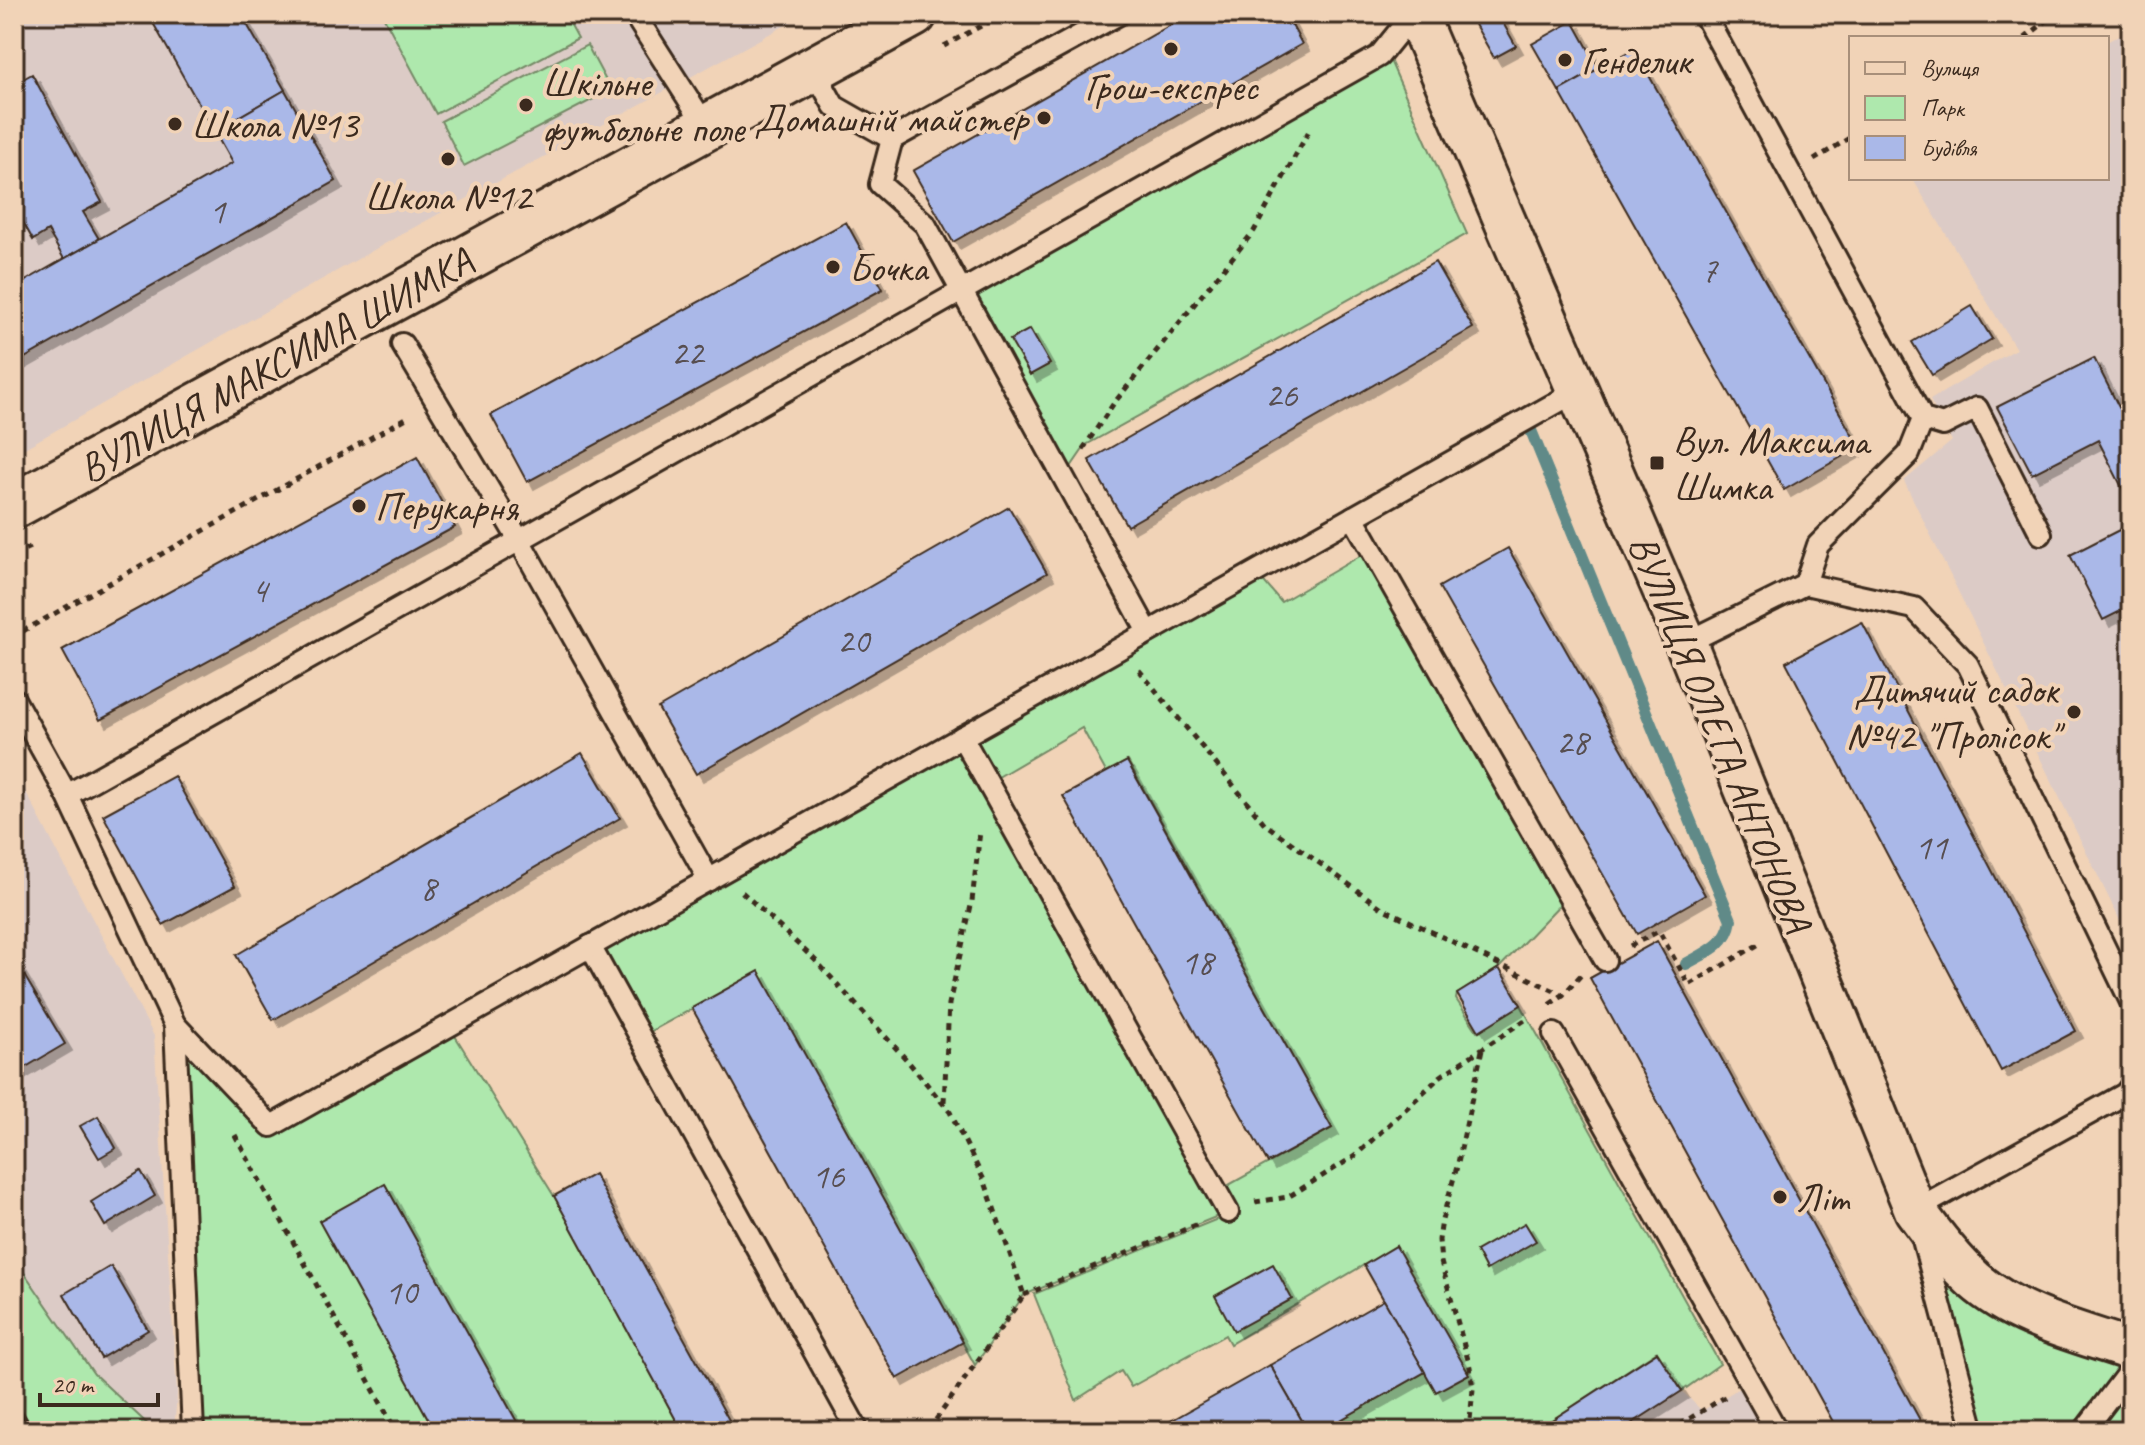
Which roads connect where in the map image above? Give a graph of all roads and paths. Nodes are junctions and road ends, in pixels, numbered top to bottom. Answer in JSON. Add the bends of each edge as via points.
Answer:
{"nodes":[{"id":1,"x":634,"y":14,"type":"edge"},
{"id":2,"x":914,"y":14,"type":"edge"},
{"id":3,"x":1119,"y":14,"type":"edge"},
{"id":4,"x":1415,"y":14,"type":"edge"},
{"id":5,"x":1704,"y":14,"type":"edge"},
{"id":6,"x":2055,"y":14,"type":"edge"},
{"id":7,"x":2028,"y":36,"type":"edge"},
{"id":8,"x":813,"y":68,"type":"junction"},
{"id":9,"x":1338,"y":79,"type":"junction"},
{"id":10,"x":707,"y":128,"type":"junction"},
{"id":11,"x":1849,"y":138,"type":"edge"},
{"id":12,"x":892,"y":139,"type":"junction"},
{"id":13,"x":1790,"y":174,"type":"junction"},
{"id":14,"x":962,"y":291,"type":"junction"},
{"id":15,"x":402,"y":344,"type":"dead end"},
{"id":16,"x":1579,"y":390,"type":"junction"},
{"id":17,"x":435,"y":401,"type":"junction"},
{"id":18,"x":1923,"y":419,"type":"junction"},
{"id":19,"x":1064,"y":477,"type":"junction"},
{"id":20,"x":14,"y":506,"type":"edge"},
{"id":21,"x":1353,"y":517,"type":"junction"},
{"id":22,"x":2041,"y":534,"type":"dead end"},
{"id":23,"x":519,"y":540,"type":"junction"},
{"id":24,"x":1805,"y":584,"type":"junction"},
{"id":25,"x":14,"y":631,"type":"edge"},
{"id":26,"x":1148,"y":632,"type":"junction"},
{"id":27,"x":1686,"y":643,"type":"junction"},
{"id":28,"x":1121,"y":648,"type":"junction"},
{"id":29,"x":14,"y":699,"type":"edge"},
{"id":30,"x":962,"y":737,"type":"junction"},
{"id":31,"x":988,"y":783,"type":"junction"},
{"id":32,"x":67,"y":795,"type":"junction"},
{"id":33,"x":709,"y":880,"type":"junction"},
{"id":34,"x":1761,"y":943,"type":"dead end"},
{"id":35,"x":590,"y":946,"type":"junction"},
{"id":36,"x":1605,"y":960,"type":"junction"},
{"id":37,"x":1563,"y":995,"type":"junction"},
{"id":38,"x":2131,"y":1002,"type":"edge"},
{"id":39,"x":175,"y":1025,"type":"junction"},
{"id":40,"x":1554,"y":1034,"type":"dead end"},
{"id":41,"x":1482,"y":1049,"type":"junction"},
{"id":42,"x":2131,"y":1086,"type":"edge"},
{"id":43,"x":943,"y":1103,"type":"junction"},
{"id":44,"x":229,"y":1123,"type":"dead end"},
{"id":45,"x":1915,"y":1210,"type":"junction"},
{"id":46,"x":1228,"y":1212,"type":"junction"},
{"id":47,"x":1024,"y":1295,"type":"junction"},
{"id":48,"x":2131,"y":1350,"type":"edge"},
{"id":49,"x":2131,"y":1369,"type":"edge"},
{"id":50,"x":1749,"y":1382,"type":"junction"},
{"id":51,"x":193,"y":1431,"type":"edge"},
{"id":52,"x":396,"y":1431,"type":"edge"},
{"id":53,"x":858,"y":1431,"type":"edge"},
{"id":54,"x":928,"y":1431,"type":"edge"},
{"id":55,"x":1469,"y":1431,"type":"edge"},
{"id":56,"x":1669,"y":1431,"type":"edge"},
{"id":57,"x":1777,"y":1431,"type":"edge"},
{"id":58,"x":1974,"y":1431,"type":"edge"},
{"id":59,"x":2084,"y":1431,"type":"edge"}],
"edges":[{"from":1,"to":10,"type":"lane"},
{"from":2,"to":8,"type":"main road","name":"ВУЛИЦЯ МАКСИМА ШИМКА"},
{"from":3,"to":12,"type":"lane"},
{"from":4,"to":9,"type":"lane","via":[[1379,56]]},
{"from":4,"to":16,"type":"street","name":"ВУЛИЦЯ ОЛЕГА АНТОНОВА"},
{"from":5,"to":13,"type":"lane"},
{"from":6,"to":7,"type":"path"},
{"from":8,"to":10,"type":"main road","name":"ВУЛИЦЯ МАКСИМА ШИМКА"},
{"from":8,"to":12,"type":"lane","via":[[834,106]]},
{"from":9,"to":14,"type":"lane"},
{"from":9,"to":19,"type":"path","via":[[1254,231],[1114,403]]},
{"from":10,"to":20,"type":"main road","name":"ВУЛИЦЯ МАКСИМА ШИМКА"},
{"from":11,"to":13,"type":"path"},
{"from":12,"to":14,"type":"lane","via":[[880,184],[925,224]]},
{"from":13,"to":18,"type":"lane"},
{"from":14,"to":19,"type":"lane"},
{"from":14,"to":23,"type":"lane"},
{"from":15,"to":17,"type":"lane"},
{"from":16,"to":21,"type":"lane"},
{"from":16,"to":27,"type":"street","name":"ВУЛИЦЯ ОЛЕГА АНТОНОВА"},
{"from":17,"to":23,"type":"lane"},
{"from":17,"to":25,"type":"path","via":[[16,635]]},
{"from":18,"to":22,"type":"lane","via":[[1943,425],[1977,408]]},
{"from":18,"to":24,"type":"lane","via":[[1909,454],[1818,545]]},
{"from":19,"to":26,"type":"lane"},
{"from":21,"to":26,"type":"lane"},
{"from":21,"to":36,"type":"lane"},
{"from":23,"to":32,"type":"lane"},
{"from":23,"to":33,"type":"lane"},
{"from":24,"to":27,"type":"lane"},
{"from":24,"to":38,"type":"lane","via":[[1914,608],[1968,665]]},
{"from":26,"to":28,"type":"lane"},
{"from":27,"to":45,"type":"street","name":"ВУЛИЦЯ ОЛЕГА АНТОНОВА"},
{"from":28,"to":30,"type":"lane"},
{"from":28,"to":37,"type":"path","via":[[1265,824],[1382,908]]},
{"from":29,"to":32,"type":"lane"},
{"from":30,"to":31,"type":"lane"},
{"from":30,"to":33,"type":"lane"},
{"from":31,"to":43,"type":"path","via":[[972,901],[949,1004]]},
{"from":31,"to":46,"type":"lane"},
{"from":32,"to":39,"type":"lane"},
{"from":33,"to":35,"type":"lane"},
{"from":33,"to":43,"type":"path","via":[[729,882],[761,908]]},
{"from":34,"to":36,"type":"path","via":[[1689,985],[1659,931]]},
{"from":35,"to":39,"type":"lane","via":[[271,1126]]},
{"from":35,"to":53,"type":"lane"},
{"from":36,"to":37,"type":"path","via":[[1586,970]]},
{"from":37,"to":41,"type":"path"},
{"from":39,"to":51,"type":"lane"},
{"from":40,"to":50,"type":"lane"},
{"from":41,"to":46,"type":"path","via":[[1441,1076],[1355,1156],[1288,1197]]},
{"from":41,"to":55,"type":"path","via":[[1439,1240],[1470,1367]]},
{"from":42,"to":45,"type":"lane"},
{"from":43,"to":47,"type":"path","via":[[985,1182]]},
{"from":44,"to":52,"type":"path"},
{"from":45,"to":48,"type":"street","name":"ВУЛИЦЯ ОЛЕГА АНТОНОВА","via":[[1977,1283],[2029,1314]]},
{"from":45,"to":58,"type":"lane"},
{"from":46,"to":47,"type":"path"},
{"from":47,"to":54,"type":"path"},
{"from":49,"to":59,"type":"lane"},
{"from":50,"to":56,"type":"path"},
{"from":50,"to":57,"type":"lane"}]}
